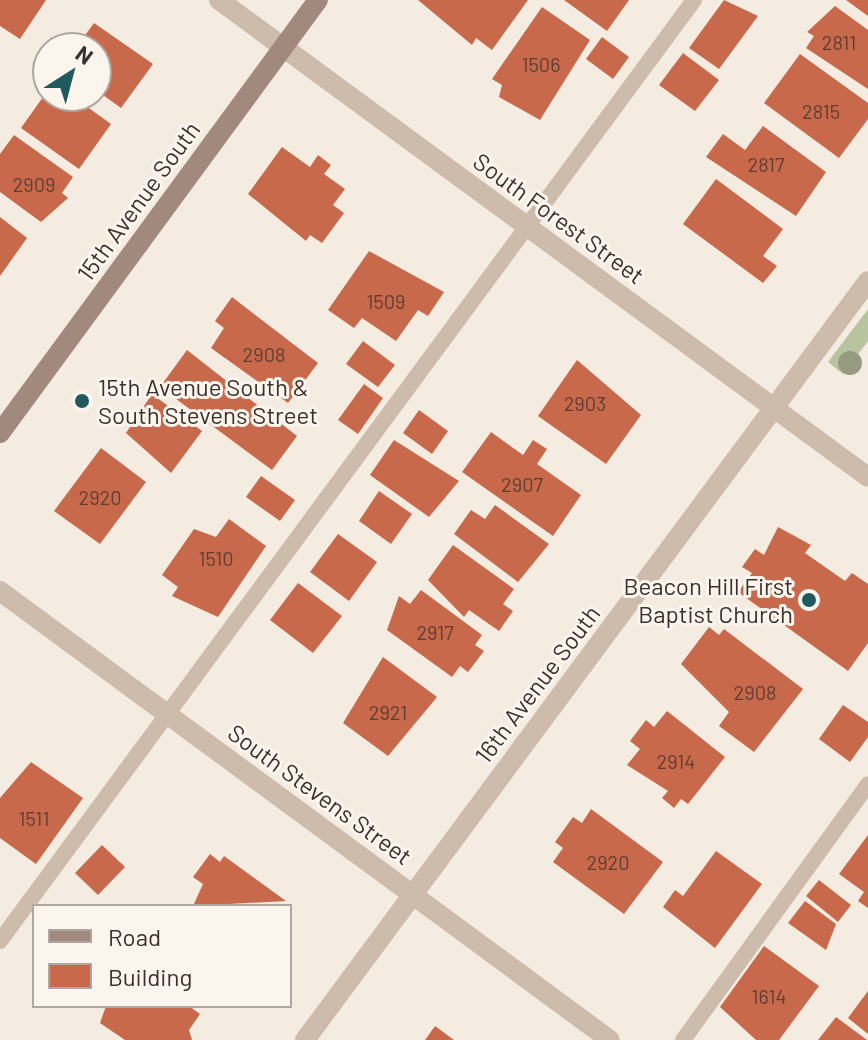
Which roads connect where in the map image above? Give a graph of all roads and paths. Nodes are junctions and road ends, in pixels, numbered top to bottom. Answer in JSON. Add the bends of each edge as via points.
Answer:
{"nodes":[{"id":1,"x":219,"y":0,"type":"edge"},
{"id":2,"x":318,"y":0,"type":"edge"},
{"id":3,"x":694,"y":0,"type":"edge"},
{"id":4,"x":283,"y":47,"type":"junction"},
{"id":5,"x":527,"y":226,"type":"junction"},
{"id":6,"x":868,"y":281,"type":"edge"},
{"id":7,"x":774,"y":408,"type":"junction"},
{"id":8,"x":0,"y":433,"type":"edge"},
{"id":9,"x":868,"y":477,"type":"edge"},
{"id":10,"x":0,"y":591,"type":"edge"},
{"id":11,"x":166,"y":713,"type":"junction"},
{"id":12,"x":868,"y":784,"type":"edge"},
{"id":13,"x":413,"y":895,"type":"junction"},
{"id":14,"x":0,"y":941,"type":"edge"},
{"id":15,"x":305,"y":1040,"type":"edge"},
{"id":16,"x":610,"y":1040,"type":"edge"},
{"id":17,"x":683,"y":1040,"type":"edge"}],
"edges":[{"from":1,"to":4,"type":"street","name":"South Forest Street"},
{"from":2,"to":4,"type":"main road","name":"15th Avenue South"},
{"from":3,"to":5,"type":"lane"},
{"from":4,"to":5,"type":"street","name":"South Forest Street"},
{"from":4,"to":8,"type":"main road","name":"15th Avenue South"},
{"from":5,"to":7,"type":"street","name":"South Forest Street"},
{"from":5,"to":11,"type":"lane"},
{"from":6,"to":7,"type":"street","name":"16th Avenue South"},
{"from":7,"to":9,"type":"street","name":"South Forest Street"},
{"from":7,"to":13,"type":"street","name":"16th Avenue South"},
{"from":10,"to":11,"type":"street","name":"South Stevens Street"},
{"from":11,"to":13,"type":"street","name":"South Stevens Street"},
{"from":11,"to":14,"type":"lane"},
{"from":12,"to":17,"type":"lane"},
{"from":13,"to":15,"type":"street","name":"16th Avenue South"},
{"from":13,"to":16,"type":"street","name":"South Stevens Street"}]}
